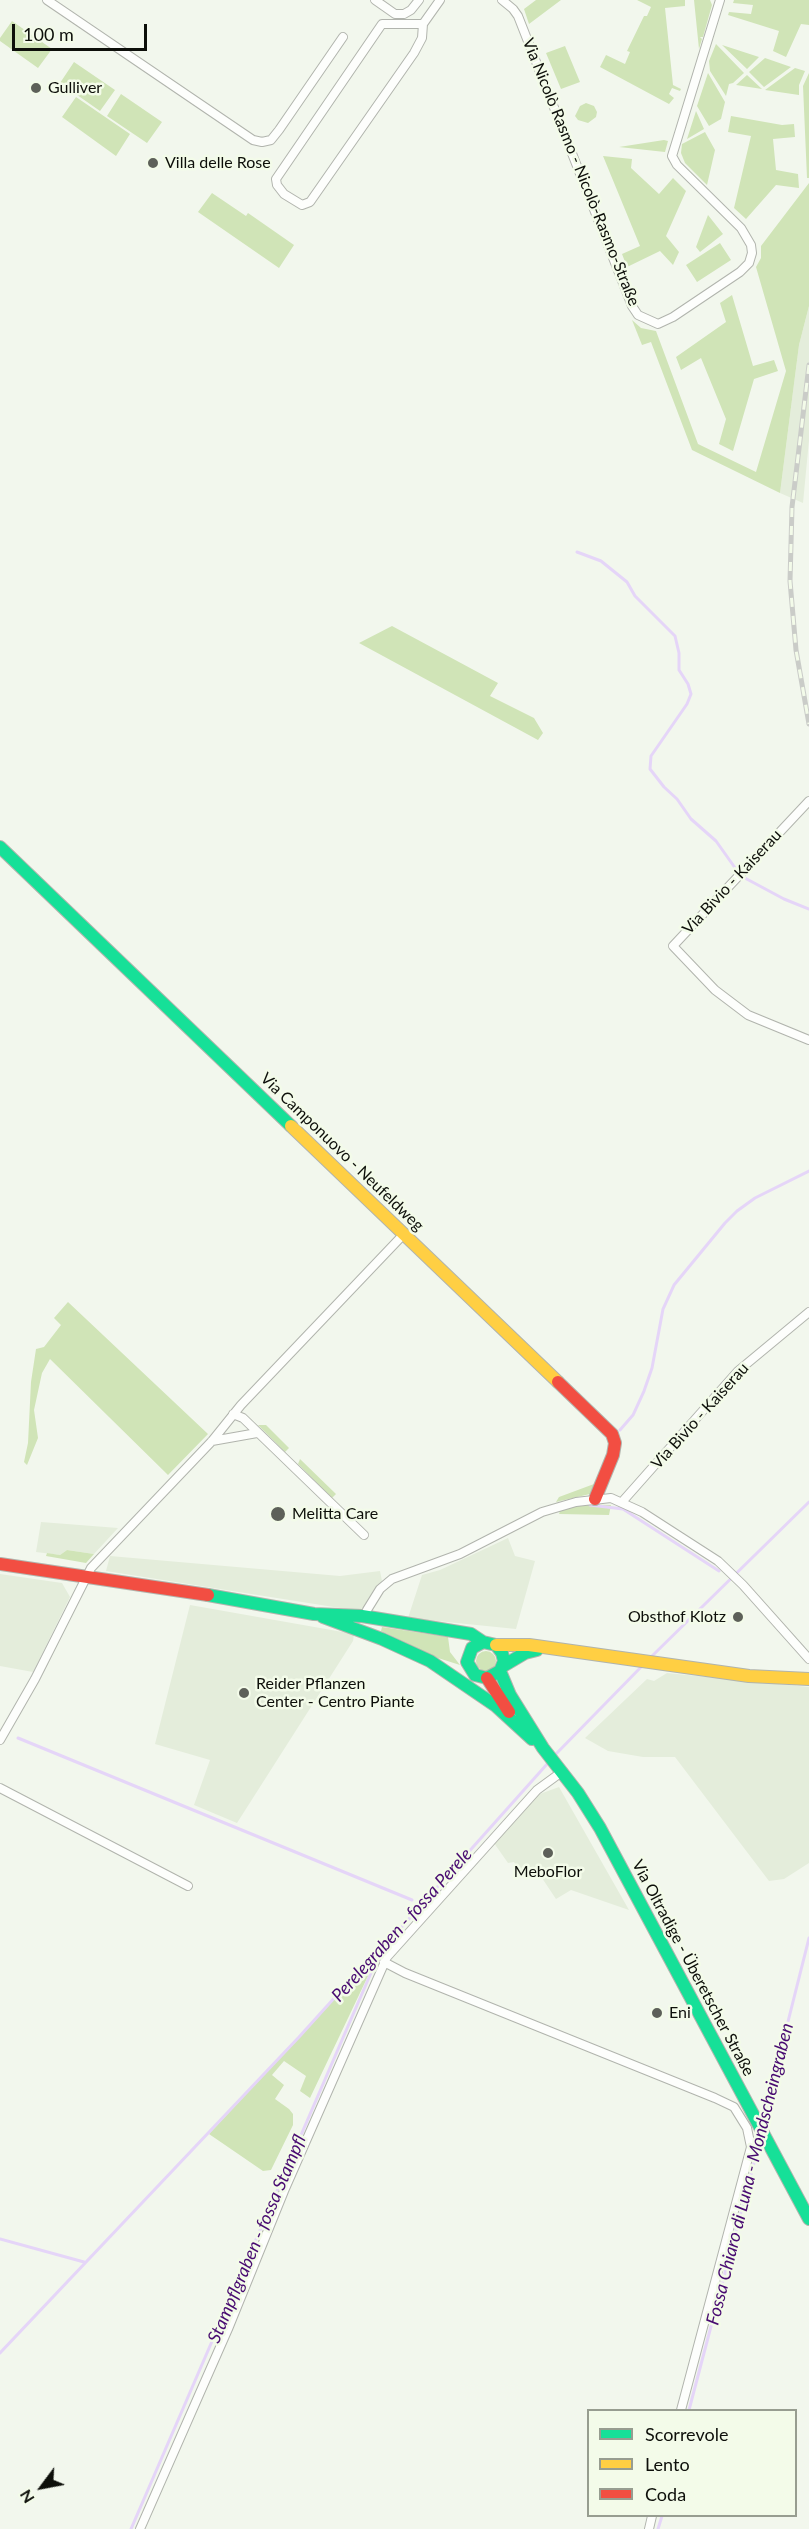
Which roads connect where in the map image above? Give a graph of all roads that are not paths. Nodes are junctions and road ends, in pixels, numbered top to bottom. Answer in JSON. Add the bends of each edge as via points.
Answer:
{"nodes":[{"id":1,"x":47,"y":0,"type":"edge"},
{"id":2,"x":375,"y":0,"type":"edge"},
{"id":3,"x":419,"y":0,"type":"edge"},
{"id":4,"x":440,"y":0,"type":"edge"},
{"id":5,"x":501,"y":0,"type":"edge"},
{"id":6,"x":720,"y":0,"type":"edge"},
{"id":7,"x":423,"y":24,"type":"junction"},
{"id":8,"x":344,"y":37,"type":"dead end"},
{"id":9,"x":809,"y":801,"type":"edge"},
{"id":10,"x":0,"y":847,"type":"edge"},
{"id":11,"x":809,"y":1040,"type":"edge"},
{"id":12,"x":401,"y":1237,"type":"junction"},
{"id":13,"x":809,"y":1312,"type":"edge"},
{"id":14,"x":233,"y":1414,"type":"junction"},
{"id":15,"x":257,"y":1433,"type":"junction"},
{"id":16,"x":212,"y":1441,"type":"junction"},
{"id":17,"x":595,"y":1499,"type":"junction"},
{"id":18,"x":622,"y":1502,"type":"junction"},
{"id":19,"x":364,"y":1535,"type":"dead end"},
{"id":20,"x":0,"y":1564,"type":"edge"},
{"id":21,"x":86,"y":1577,"type":"junction"},
{"id":22,"x":367,"y":1610,"type":"dead end"},
{"id":23,"x":314,"y":1614,"type":"junction"},
{"id":24,"x":483,"y":1642,"type":"junction"},
{"id":25,"x":496,"y":1645,"type":"junction"},
{"id":26,"x":545,"y":1647,"type":"junction"},
{"id":27,"x":809,"y":1659,"type":"edge"},
{"id":28,"x":430,"y":1661,"type":"junction"},
{"id":29,"x":502,"y":1668,"type":"junction"},
{"id":30,"x":470,"y":1669,"type":"junction"},
{"id":31,"x":487,"y":1678,"type":"junction"},
{"id":32,"x":809,"y":1678,"type":"edge"},
{"id":33,"x":0,"y":1740,"type":"edge"},
{"id":34,"x":541,"y":1747,"type":"junction"},
{"id":35,"x":560,"y":1767,"type":"junction"},
{"id":36,"x":0,"y":1788,"type":"edge"},
{"id":37,"x":188,"y":1887,"type":"dead end"},
{"id":38,"x":384,"y":1962,"type":"junction"},
{"id":39,"x":809,"y":2219,"type":"edge"},
{"id":40,"x":681,"y":2409,"type":"edge"},
{"id":41,"x":140,"y":2529,"type":"edge"}],
"edges":[{"from":1,"to":8,"type":"street","via":[[253,140],[262,142],[271,140],[279,130]]},
{"from":2,"to":3,"type":"street","via":[[395,14],[404,14]]},
{"from":4,"to":7,"type":"street"},
{"from":5,"to":6,"type":"street","name":"Via Nicolò Rasmo - Nicolò-Rasmo-Straße","via":[[518,16],[632,306],[638,315],[658,324],[740,272],[752,253],[741,228],[672,156]]},
{"from":7,"to":7,"type":"street","via":[[382,24],[276,179],[284,194],[302,205],[310,202],[414,53],[422,38]]},
{"from":9,"to":11,"type":"street","name":"Via Bivio - Kaiserau","via":[[673,946],[715,990],[748,1015]]},
{"from":10,"to":12,"type":"main road","name":"Via Camponuovo - Neufeldweg"},
{"from":12,"to":14,"type":"street"},
{"from":12,"to":17,"type":"main road","name":"Via Camponuovo - Neufeldweg","via":[[612,1434],[613,1455]]},
{"from":13,"to":18,"type":"street","name":"Via Bivio - Kaiserau","via":[[738,1371]]},
{"from":14,"to":15,"type":"street","via":[[243,1418]]},
{"from":14,"to":16,"type":"street"},
{"from":15,"to":16,"type":"street"},
{"from":15,"to":19,"type":"street"},
{"from":16,"to":21,"type":"street"},
{"from":17,"to":18,"type":"street"},
{"from":17,"to":22,"type":"street","via":[[542,1512],[460,1554],[392,1579],[380,1589]]},
{"from":18,"to":27,"type":"street","via":[[718,1561]]},
{"from":20,"to":21,"type":"main road"},
{"from":21,"to":23,"type":"main road"},
{"from":21,"to":33,"type":"street"},
{"from":23,"to":24,"type":"main road","via":[[362,1616],[471,1634]]},
{"from":23,"to":28,"type":"main road"},
{"from":24,"to":25,"type":"main road"},
{"from":24,"to":30,"type":"main road","via":[[468,1654]]},
{"from":25,"to":26,"type":"main road"},
{"from":25,"to":29,"type":"main road","via":[[502,1653]]},
{"from":26,"to":29,"type":"main road","via":[[525,1653]]},
{"from":26,"to":32,"type":"main road","via":[[749,1676]]},
{"from":28,"to":30,"type":"main road"},
{"from":28,"to":34,"type":"main road","via":[[496,1707]]},
{"from":29,"to":31,"type":"main road"},
{"from":29,"to":34,"type":"main road","via":[[510,1695]]},
{"from":30,"to":31,"type":"main road"},
{"from":31,"to":34,"type":"main road","via":[[507,1709]]},
{"from":34,"to":35,"type":"main road","name":"Via Oltradige - Überetscher Straße"},
{"from":35,"to":38,"type":"street"},
{"from":35,"to":39,"type":"main road","name":"Via Oltradige - Überetscher Straße","via":[[600,1828]]},
{"from":36,"to":37,"type":"street"},
{"from":38,"to":40,"type":"street","via":[[734,2107],[747,2128],[751,2147]]},
{"from":38,"to":41,"type":"street"}]}
